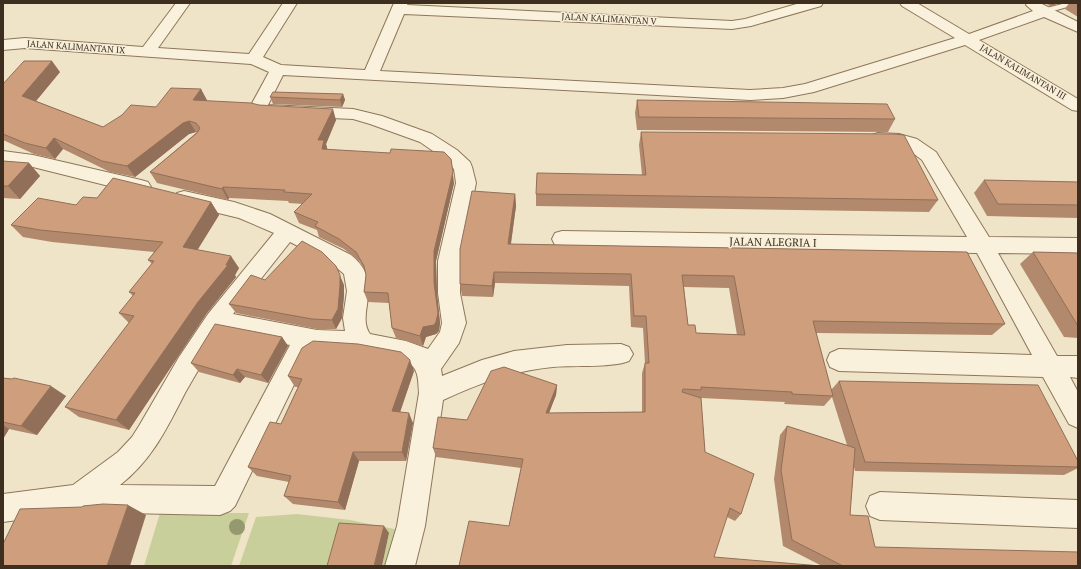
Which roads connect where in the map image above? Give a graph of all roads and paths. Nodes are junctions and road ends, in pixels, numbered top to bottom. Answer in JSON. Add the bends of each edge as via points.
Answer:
{"nodes":[{"id":1,"x":183,"y":3,"type":"edge"},
{"id":2,"x":290,"y":3,"type":"edge"},
{"id":3,"x":816,"y":3,"type":"edge"},
{"id":4,"x":908,"y":3,"type":"edge"},
{"id":5,"x":1030,"y":3,"type":"edge"},
{"id":6,"x":1075,"y":3,"type":"edge"},
{"id":7,"x":399,"y":6,"type":"edge"},
{"id":8,"x":1046,"y":11,"type":"junction"},
{"id":9,"x":1078,"y":28,"type":"edge"},
{"id":10,"x":968,"y":39,"type":"junction"},
{"id":11,"x":3,"y":45,"type":"edge"},
{"id":12,"x":148,"y":51,"type":"junction"},
{"id":13,"x":254,"y":59,"type":"junction"},
{"id":14,"x":278,"y":70,"type":"junction"},
{"id":15,"x":370,"y":76,"type":"junction"},
{"id":16,"x":1078,"y":106,"type":"edge"},
{"id":17,"x":863,"y":139,"type":"edge"},
{"id":18,"x":3,"y":157,"type":"edge"},
{"id":19,"x":155,"y":172,"type":"edge"},
{"id":20,"x":138,"y":187,"type":"junction"},
{"id":21,"x":287,"y":231,"type":"junction"},
{"id":22,"x":562,"y":239,"type":"dead end"},
{"id":23,"x":983,"y":245,"type":"junction"},
{"id":24,"x":1078,"y":246,"type":"edge"},
{"id":25,"x":217,"y":321,"type":"junction"},
{"id":26,"x":317,"y":340,"type":"junction"},
{"id":27,"x":363,"y":343,"type":"junction"},
{"id":28,"x":621,"y":354,"type":"dead end"},
{"id":29,"x":839,"y":360,"type":"dead end"},
{"id":30,"x":1050,"y":366,"type":"junction"},
{"id":31,"x":429,"y":367,"type":"junction"},
{"id":32,"x":1078,"y":367,"type":"edge"},
{"id":33,"x":431,"y":393,"type":"junction"},
{"id":34,"x":1078,"y":416,"type":"edge"},
{"id":35,"x":78,"y":498,"type":"junction"},
{"id":36,"x":880,"y":506,"type":"dead end"},
{"id":37,"x":3,"y":508,"type":"edge"},
{"id":38,"x":1078,"y":514,"type":"edge"},
{"id":39,"x":400,"y":566,"type":"edge"}],
"edges":[{"from":1,"to":12,"type":"street"},
{"from":2,"to":13,"type":"street"},
{"from":3,"to":7,"type":"street","name":"JALAN KALIMANTAN V","via":[[732,25]]},
{"from":4,"to":10,"type":"street","name":"JALAN KALIMANTAN III"},
{"from":5,"to":8,"type":"street"},
{"from":6,"to":8,"type":"lane"},
{"from":7,"to":15,"type":"street"},
{"from":8,"to":9,"type":"street"},
{"from":8,"to":10,"type":"street"},
{"from":10,"to":15,"type":"street","via":[[808,88],[783,93],[750,95]]},
{"from":10,"to":16,"type":"street","name":"JALAN KALIMANTAN III"},
{"from":11,"to":12,"type":"street","name":"JALAN KALIMANTAN IX","via":[[36,44]]},
{"from":12,"to":13,"type":"street","name":"JALAN KALIMANTAN IX"},
{"from":13,"to":14,"type":"street"},
{"from":14,"to":15,"type":"street"},
{"from":14,"to":31,"type":"street","via":[[262,99],[260,107],[264,110],[353,114],[376,120],[426,138],[450,154],[463,167],[466,183],[449,261],[448,293],[454,323],[451,336]]},
{"from":17,"to":23,"type":"street","via":[[911,143],[929,156]]},
{"from":18,"to":20,"type":"street","via":[[33,161]]},
{"from":19,"to":20,"type":"street"},
{"from":20,"to":21,"type":"street","via":[[216,205],[262,219]]},
{"from":21,"to":25,"type":"street"},
{"from":21,"to":27,"type":"street","via":[[338,257],[350,267],[358,286],[354,326],[357,336]]},
{"from":22,"to":23,"type":"street","name":"JALAN ALEGRIA I"},
{"from":23,"to":24,"type":"street","name":"JALAN ALEGRIA I"},
{"from":23,"to":30,"type":"street"},
{"from":25,"to":26,"type":"street"},
{"from":25,"to":35,"type":"street","via":[[195,353],[141,446],[130,460],[112,475]]},
{"from":26,"to":27,"type":"street"},
{"from":26,"to":35,"type":"street","via":[[299,351],[225,496],[220,501]]},
{"from":27,"to":31,"type":"street","via":[[420,356]]},
{"from":28,"to":33,"type":"street","via":[[568,355],[514,362],[470,376]]},
{"from":29,"to":30,"type":"street"},
{"from":30,"to":32,"type":"street"},
{"from":30,"to":34,"type":"street"},
{"from":31,"to":33,"type":"street"},
{"from":33,"to":39,"type":"street","via":[[411,526]]},
{"from":35,"to":37,"type":"street"},
{"from":36,"to":38,"type":"street"}]}
